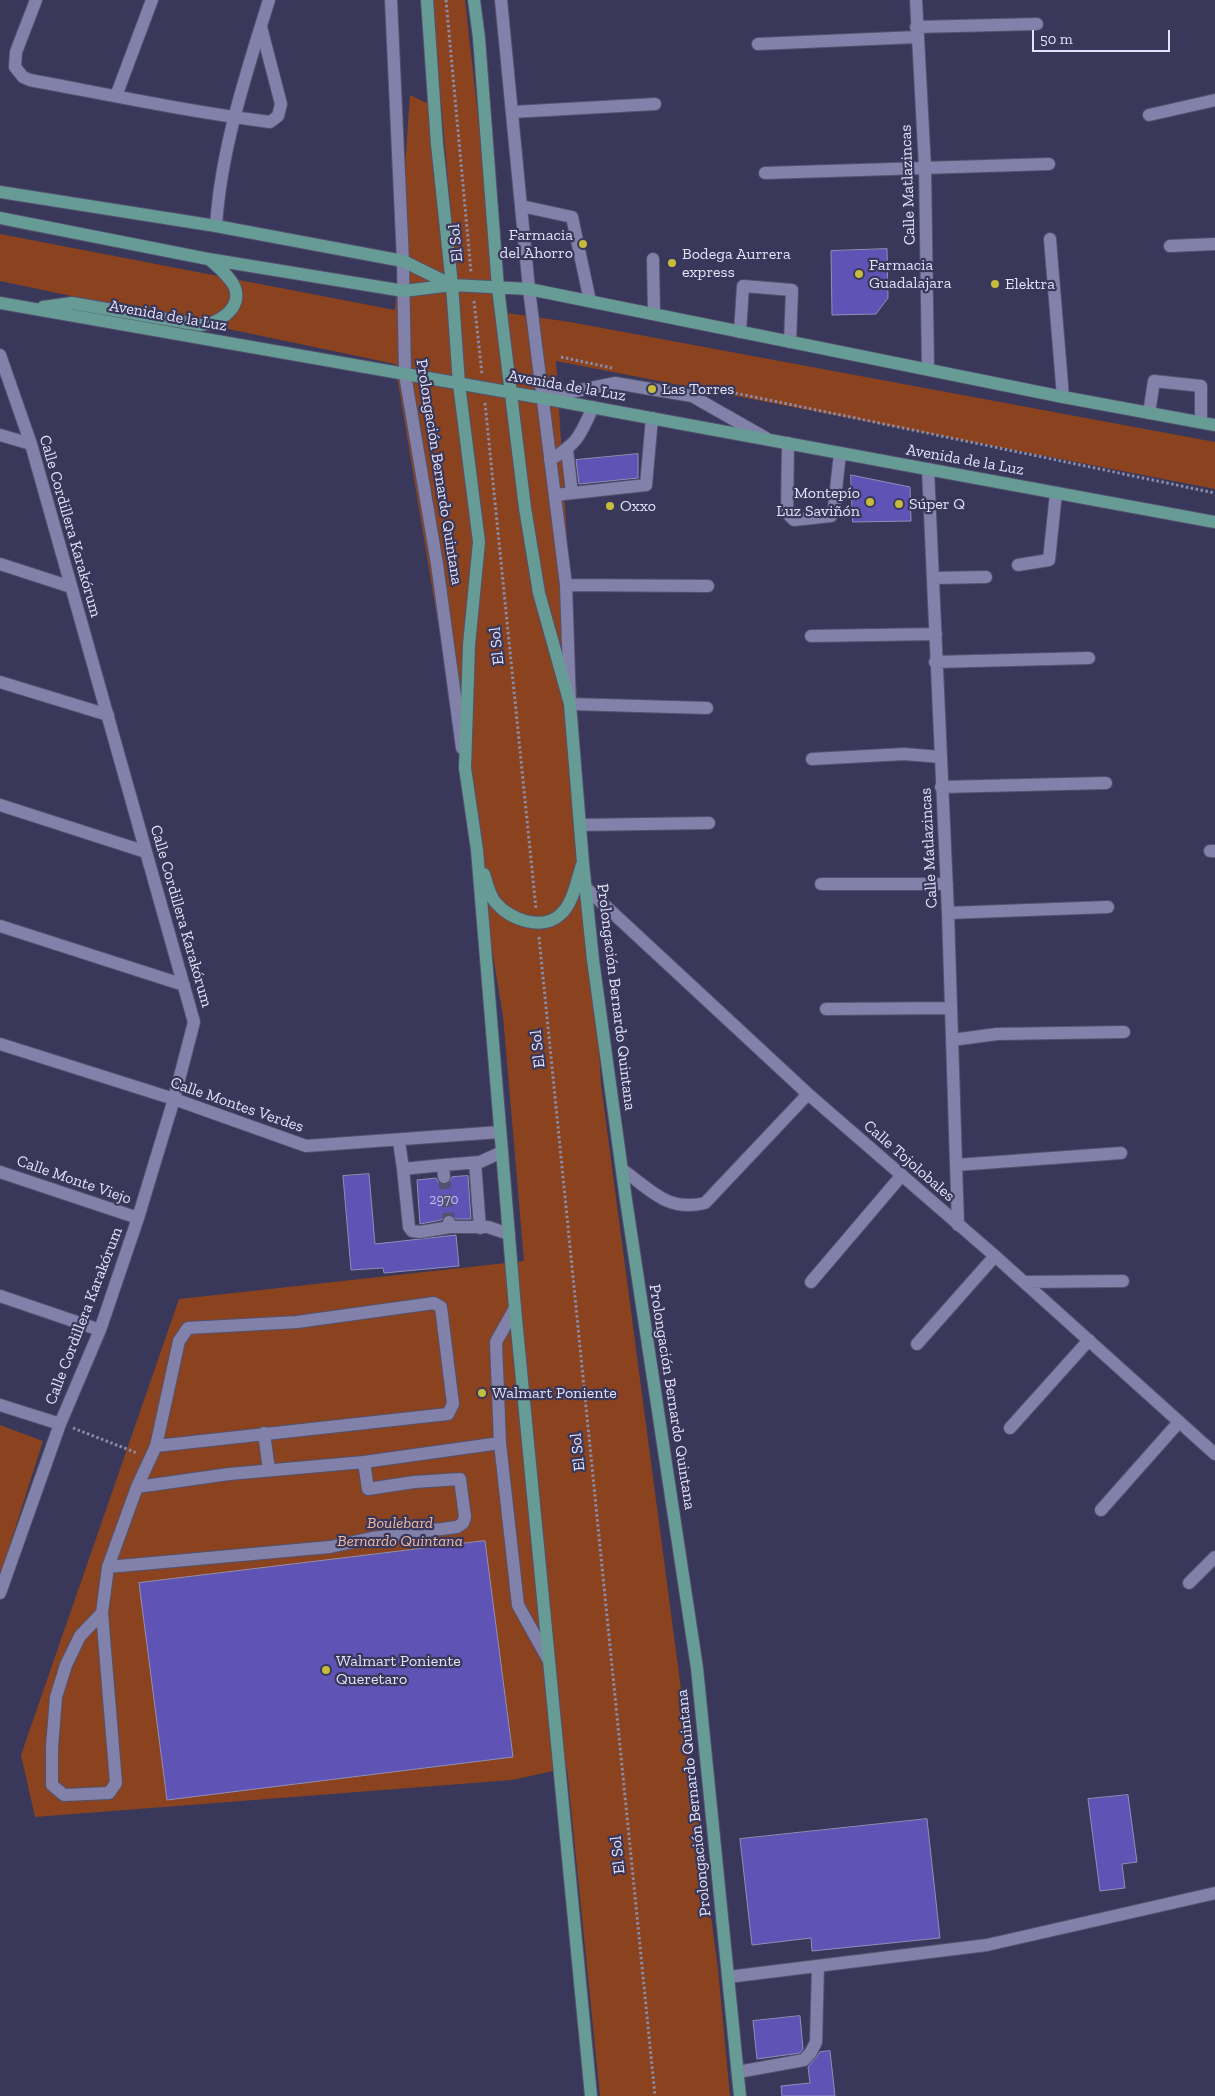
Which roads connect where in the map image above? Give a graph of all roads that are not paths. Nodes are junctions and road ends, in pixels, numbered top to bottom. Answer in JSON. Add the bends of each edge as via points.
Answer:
{"nodes":[{"id":1,"x":36,"y":0,"type":"edge"},
{"id":2,"x":152,"y":0,"type":"edge"},
{"id":3,"x":269,"y":0,"type":"edge"},
{"id":4,"x":391,"y":0,"type":"edge"},
{"id":5,"x":427,"y":0,"type":"edge"},
{"id":6,"x":474,"y":0,"type":"edge"},
{"id":7,"x":502,"y":0,"type":"edge"},
{"id":8,"x":916,"y":0,"type":"edge"},
{"id":9,"x":1037,"y":24,"type":"dead end"},
{"id":10,"x":261,"y":27,"type":"junction"},
{"id":11,"x":916,"y":32,"type":"junction"},
{"id":12,"x":758,"y":44,"type":"dead end"},
{"id":13,"x":116,"y":96,"type":"junction"},
{"id":14,"x":1215,"y":100,"type":"edge"},
{"id":15,"x":655,"y":104,"type":"dead end"},
{"id":16,"x":512,"y":112,"type":"junction"},
{"id":17,"x":1149,"y":115,"type":"dead end"},
{"id":18,"x":234,"y":118,"type":"junction"},
{"id":19,"x":1049,"y":164,"type":"dead end"},
{"id":20,"x":925,"y":167,"type":"junction"},
{"id":21,"x":765,"y":173,"type":"dead end"},
{"id":22,"x":0,"y":192,"type":"edge"},
{"id":23,"x":522,"y":206,"type":"junction"},
{"id":24,"x":0,"y":218,"type":"edge"},
{"id":25,"x":216,"y":226,"type":"junction"},
{"id":26,"x":1050,"y":239,"type":"dead end"},
{"id":27,"x":1215,"y":244,"type":"edge"},
{"id":28,"x":1170,"y":246,"type":"dead end"},
{"id":29,"x":208,"y":259,"type":"junction"},
{"id":30,"x":653,"y":259,"type":"dead end"},
{"id":31,"x":403,"y":261,"type":"junction"},
{"id":32,"x":452,"y":285,"type":"junction"},
{"id":33,"x":498,"y":288,"type":"junction"},
{"id":34,"x":529,"y":289,"type":"junction"},
{"id":35,"x":404,"y":291,"type":"junction"},
{"id":36,"x":590,"y":301,"type":"junction"},
{"id":37,"x":0,"y":303,"type":"edge"},
{"id":38,"x":30,"y":308,"type":"junction"},
{"id":39,"x":654,"y":314,"type":"junction"},
{"id":40,"x":740,"y":332,"type":"junction"},
{"id":41,"x":790,"y":342,"type":"junction"},
{"id":42,"x":0,"y":355,"type":"edge"},
{"id":43,"x":928,"y":369,"type":"junction"},
{"id":44,"x":405,"y":375,"type":"junction"},
{"id":45,"x":459,"y":384,"type":"junction"},
{"id":46,"x":511,"y":392,"type":"junction"},
{"id":47,"x":1063,"y":397,"type":"junction"},
{"id":48,"x":542,"y":398,"type":"junction"},
{"id":49,"x":593,"y":407,"type":"junction"},
{"id":50,"x":1149,"y":413,"type":"junction"},
{"id":51,"x":652,"y":418,"type":"junction"},
{"id":52,"x":1201,"y":422,"type":"junction"},
{"id":53,"x":1215,"y":425,"type":"edge"},
{"id":54,"x":0,"y":435,"type":"edge"},
{"id":55,"x":769,"y":440,"type":"junction"},
{"id":56,"x":31,"y":444,"type":"junction"},
{"id":57,"x":788,"y":444,"type":"junction"},
{"id":58,"x":567,"y":450,"type":"junction"},
{"id":59,"x":840,"y":453,"type":"junction"},
{"id":60,"x":550,"y":460,"type":"junction"},
{"id":61,"x":928,"y":469,"type":"junction"},
{"id":62,"x":572,"y":493,"type":"junction"},
{"id":63,"x":1056,"y":493,"type":"junction"},
{"id":64,"x":555,"y":495,"type":"junction"},
{"id":65,"x":1215,"y":522,"type":"edge"},
{"id":66,"x":0,"y":564,"type":"edge"},
{"id":67,"x":1018,"y":565,"type":"dead end"},
{"id":68,"x":986,"y":577,"type":"dead end"},
{"id":69,"x":934,"y":578,"type":"junction"},
{"id":70,"x":566,"y":585,"type":"junction"},
{"id":71,"x":708,"y":586,"type":"dead end"},
{"id":72,"x":71,"y":587,"type":"junction"},
{"id":73,"x":936,"y":634,"type":"junction"},
{"id":74,"x":811,"y":636,"type":"dead end"},
{"id":75,"x":1089,"y":658,"type":"dead end"},
{"id":76,"x":935,"y":662,"type":"junction"},
{"id":77,"x":0,"y":682,"type":"edge"},
{"id":78,"x":570,"y":704,"type":"junction"},
{"id":79,"x":707,"y":708,"type":"dead end"},
{"id":80,"x":108,"y":716,"type":"junction"},
{"id":81,"x":941,"y":757,"type":"junction"},
{"id":82,"x":812,"y":759,"type":"dead end"},
{"id":83,"x":465,"y":768,"type":"junction"},
{"id":84,"x":1106,"y":782,"type":"dead end"},
{"id":85,"x":942,"y":787,"type":"junction"},
{"id":86,"x":0,"y":805,"type":"edge"},
{"id":87,"x":709,"y":823,"type":"dead end"},
{"id":88,"x":580,"y":825,"type":"junction"},
{"id":89,"x":477,"y":850,"type":"junction"},
{"id":90,"x":146,"y":852,"type":"junction"},
{"id":91,"x":583,"y":863,"type":"junction"},
{"id":92,"x":821,"y":884,"type":"dead end"},
{"id":93,"x":947,"y":884,"type":"junction"},
{"id":94,"x":586,"y":888,"type":"junction"},
{"id":95,"x":1108,"y":907,"type":"dead end"},
{"id":96,"x":948,"y":913,"type":"junction"},
{"id":97,"x":0,"y":926,"type":"edge"},
{"id":98,"x":184,"y":985,"type":"junction"},
{"id":99,"x":826,"y":1008,"type":"dead end"},
{"id":100,"x":951,"y":1008,"type":"junction"},
{"id":101,"x":1124,"y":1032,"type":"dead end"},
{"id":102,"x":952,"y":1040,"type":"junction"},
{"id":103,"x":0,"y":1044,"type":"edge"},
{"id":104,"x":808,"y":1094,"type":"junction"},
{"id":105,"x":174,"y":1099,"type":"junction"},
{"id":106,"x":500,"y":1132,"type":"junction"},
{"id":107,"x":399,"y":1140,"type":"junction"},
{"id":108,"x":502,"y":1152,"type":"junction"},
{"id":109,"x":1120,"y":1153,"type":"dead end"},
{"id":110,"x":475,"y":1163,"type":"junction"},
{"id":111,"x":956,"y":1165,"type":"junction"},
{"id":112,"x":403,"y":1169,"type":"junction"},
{"id":113,"x":623,"y":1170,"type":"junction"},
{"id":114,"x":0,"y":1172,"type":"edge"},
{"id":115,"x":902,"y":1175,"type":"junction"},
{"id":116,"x":138,"y":1218,"type":"junction"},
{"id":117,"x":958,"y":1225,"type":"junction"},
{"id":118,"x":480,"y":1228,"type":"junction"},
{"id":119,"x":509,"y":1234,"type":"junction"},
{"id":120,"x":995,"y":1256,"type":"junction"},
{"id":121,"x":1123,"y":1281,"type":"dead end"},
{"id":122,"x":811,"y":1282,"type":"dead end"},
{"id":123,"x":1024,"y":1282,"type":"junction"},
{"id":124,"x":0,"y":1296,"type":"edge"},
{"id":125,"x":515,"y":1308,"type":"junction"},
{"id":126,"x":100,"y":1330,"type":"junction"},
{"id":127,"x":1089,"y":1340,"type":"junction"},
{"id":128,"x":917,"y":1344,"type":"dead end"},
{"id":129,"x":0,"y":1405,"type":"edge"},
{"id":130,"x":1179,"y":1422,"type":"junction"},
{"id":131,"x":60,"y":1424,"type":"junction"},
{"id":132,"x":1010,"y":1428,"type":"dead end"},
{"id":133,"x":264,"y":1433,"type":"junction"},
{"id":134,"x":500,"y":1443,"type":"junction"},
{"id":135,"x":156,"y":1446,"type":"junction"},
{"id":136,"x":1215,"y":1454,"type":"edge"},
{"id":137,"x":364,"y":1462,"type":"junction"},
{"id":138,"x":269,"y":1470,"type":"junction"},
{"id":139,"x":137,"y":1487,"type":"junction"},
{"id":140,"x":1101,"y":1510,"type":"dead end"},
{"id":141,"x":1215,"y":1557,"type":"edge"},
{"id":142,"x":108,"y":1567,"type":"junction"},
{"id":143,"x":1189,"y":1583,"type":"dead end"},
{"id":144,"x":0,"y":1593,"type":"edge"},
{"id":145,"x":102,"y":1614,"type":"junction"},
{"id":146,"x":549,"y":1661,"type":"junction"},
{"id":147,"x":1215,"y":1893,"type":"edge"},
{"id":148,"x":818,"y":1966,"type":"junction"},
{"id":149,"x":728,"y":1977,"type":"junction"},
{"id":150,"x":738,"y":2072,"type":"junction"},
{"id":151,"x":591,"y":2096,"type":"edge"},
{"id":152,"x":740,"y":2096,"type":"edge"}],
"edges":[{"from":1,"to":13,"type":"street","via":[[16,52],[18,71],[30,80]]},
{"from":2,"to":13,"type":"street"},
{"from":3,"to":10,"type":"street"},
{"from":4,"to":31,"type":"street","name":"Prolongación Bernardo Quintana"},
{"from":5,"to":32,"type":"main road","name":"Prolongación Bernardo Quintana","via":[[437,144]]},
{"from":6,"to":33,"type":"main road","name":"Prolongación Bernardo Quintana"},
{"from":7,"to":16,"type":"street","name":"Prolongación Bernardo Quintana"},
{"from":8,"to":11,"type":"street","name":"Calle Matlazincas"},
{"from":9,"to":11,"type":"street"},
{"from":10,"to":18,"type":"street"},
{"from":10,"to":18,"type":"street","via":[[281,104],[278,116],[270,122]]},
{"from":11,"to":12,"type":"street"},
{"from":11,"to":20,"type":"street","name":"Calle Matlazincas"},
{"from":13,"to":18,"type":"street"},
{"from":14,"to":17,"type":"street"},
{"from":15,"to":16,"type":"street"},
{"from":16,"to":23,"type":"street","name":"Prolongación Bernardo Quintana"},
{"from":18,"to":25,"type":"street","via":[[217,203]]},
{"from":19,"to":20,"type":"street"},
{"from":20,"to":21,"type":"street"},
{"from":20,"to":43,"type":"street","name":"Calle Matlazincas"},
{"from":22,"to":25,"type":"main road"},
{"from":23,"to":34,"type":"street","name":"Prolongación Bernardo Quintana"},
{"from":23,"to":36,"type":"street","via":[[572,217]]},
{"from":24,"to":29,"type":"main road"},
{"from":25,"to":31,"type":"main road"},
{"from":26,"to":47,"type":"street"},
{"from":27,"to":28,"type":"street"},
{"from":29,"to":35,"type":"main road"},
{"from":29,"to":38,"type":"main road","via":[[230,280],[236,298],[228,313],[211,324],[200,325],[72,303]]},
{"from":30,"to":39,"type":"street"},
{"from":31,"to":32,"type":"main road"},
{"from":31,"to":35,"type":"street","name":"Prolongación Bernardo Quintana"},
{"from":32,"to":33,"type":"main road"},
{"from":32,"to":35,"type":"main road"},
{"from":32,"to":45,"type":"main road","name":"Prolongación Bernardo Quintana"},
{"from":33,"to":34,"type":"main road"},
{"from":33,"to":46,"type":"main road","name":"Prolongación Bernardo Quintana"},
{"from":34,"to":36,"type":"main road"},
{"from":34,"to":48,"type":"street","name":"Prolongación Bernardo Quintana"},
{"from":35,"to":44,"type":"street","name":"Prolongación Bernardo Quintana"},
{"from":36,"to":39,"type":"main road"},
{"from":37,"to":38,"type":"main road","name":"Avenida de la Luz"},
{"from":38,"to":44,"type":"main road","name":"Avenida de la Luz"},
{"from":39,"to":40,"type":"main road"},
{"from":40,"to":41,"type":"main road"},
{"from":40,"to":41,"type":"street","via":[[743,286],[792,290]]},
{"from":41,"to":43,"type":"main road"},
{"from":42,"to":56,"type":"street","name":"Calle Cordillera Karakórum"},
{"from":43,"to":47,"type":"main road"},
{"from":44,"to":45,"type":"main road","name":"Avenida de la Luz"},
{"from":44,"to":83,"type":"street","name":"Prolongación Bernardo Quintana","via":[[437,564]]},
{"from":45,"to":46,"type":"main road","name":"Avenida de la Luz"},
{"from":45,"to":83,"type":"main road","name":"Prolongación Bernardo Quintana","via":[[479,542],[470,645]]},
{"from":46,"to":48,"type":"main road","name":"Avenida de la Luz"},
{"from":46,"to":78,"type":"main road","name":"Prolongación Bernardo Quintana","via":[[539,593]]},
{"from":47,"to":50,"type":"main road"},
{"from":48,"to":49,"type":"main road","name":"Avenida de la Luz"},
{"from":48,"to":55,"type":"street","via":[[615,383],[692,396]]},
{"from":48,"to":60,"type":"street","name":"Prolongación Bernardo Quintana"},
{"from":49,"to":51,"type":"main road","name":"Avenida de la Luz"},
{"from":49,"to":58,"type":"street","via":[[578,439]]},
{"from":50,"to":52,"type":"main road"},
{"from":50,"to":52,"type":"street","via":[[1154,381],[1200,386]]},
{"from":51,"to":55,"type":"main road","name":"Avenida de la Luz"},
{"from":51,"to":62,"type":"street","via":[[646,485]]},
{"from":52,"to":53,"type":"main road"},
{"from":54,"to":56,"type":"street"},
{"from":55,"to":57,"type":"main road","name":"Avenida de la Luz"},
{"from":56,"to":72,"type":"street","name":"Calle Cordillera Karakórum"},
{"from":57,"to":59,"type":"main road","name":"Avenida de la Luz"},
{"from":57,"to":59,"type":"street","via":[[787,513],[794,520],[831,516]]},
{"from":58,"to":60,"type":"street"},
{"from":58,"to":62,"type":"street"},
{"from":59,"to":61,"type":"main road","name":"Avenida de la Luz"},
{"from":60,"to":64,"type":"street","name":"Prolongación Bernardo Quintana"},
{"from":61,"to":63,"type":"main road","name":"Avenida de la Luz"},
{"from":61,"to":69,"type":"street","name":"Calle Matlazincas"},
{"from":62,"to":64,"type":"street"},
{"from":63,"to":65,"type":"main road","name":"Avenida de la Luz"},
{"from":63,"to":67,"type":"street","via":[[1049,560]]},
{"from":64,"to":70,"type":"street","name":"Prolongación Bernardo Quintana"},
{"from":66,"to":72,"type":"street"},
{"from":68,"to":69,"type":"street"},
{"from":69,"to":73,"type":"street","name":"Calle Matlazincas"},
{"from":70,"to":71,"type":"street"},
{"from":70,"to":78,"type":"street","name":"Prolongación Bernardo Quintana"},
{"from":72,"to":80,"type":"street","name":"Calle Cordillera Karakórum"},
{"from":73,"to":74,"type":"street"},
{"from":73,"to":76,"type":"street","name":"Calle Matlazincas"},
{"from":75,"to":76,"type":"street"},
{"from":76,"to":81,"type":"street","name":"Calle Matlazincas"},
{"from":77,"to":80,"type":"street"},
{"from":78,"to":79,"type":"street"},
{"from":78,"to":88,"type":"main road","name":"Prolongación Bernardo Quintana"},
{"from":80,"to":90,"type":"street","name":"Calle Cordillera Karakórum"},
{"from":81,"to":82,"type":"street","via":[[904,754]]},
{"from":81,"to":85,"type":"street","name":"Calle Matlazincas"},
{"from":83,"to":89,"type":"main road","name":"Prolongación Bernardo Quintana"},
{"from":84,"to":85,"type":"street"},
{"from":85,"to":93,"type":"street","name":"Calle Matlazincas"},
{"from":86,"to":90,"type":"street"},
{"from":87,"to":88,"type":"street"},
{"from":88,"to":91,"type":"main road","name":"Prolongación Bernardo Quintana"},
{"from":89,"to":91,"type":"main road","via":[[490,894],[496,902],[508,914],[538,924],[554,918],[566,907]]},
{"from":89,"to":106,"type":"main road","name":"Prolongación Bernardo Quintana"},
{"from":90,"to":98,"type":"street","name":"Calle Cordillera Karakórum"},
{"from":91,"to":94,"type":"main road","name":"Prolongación Bernardo Quintana"},
{"from":92,"to":93,"type":"street"},
{"from":93,"to":96,"type":"street","name":"Calle Matlazincas"},
{"from":94,"to":104,"type":"street","name":"Calle Tojolobales"},
{"from":94,"to":113,"type":"main road","name":"Prolongación Bernardo Quintana"},
{"from":95,"to":96,"type":"street"},
{"from":96,"to":100,"type":"street","name":"Calle Matlazincas"},
{"from":97,"to":98,"type":"street"},
{"from":98,"to":105,"type":"street","name":"Calle Cordillera Karakórum","via":[[194,1022]]},
{"from":99,"to":100,"type":"street"},
{"from":100,"to":102,"type":"street","name":"Calle Matlazincas"},
{"from":101,"to":102,"type":"street","via":[[997,1034]]},
{"from":102,"to":111,"type":"street","name":"Calle Matlazincas"},
{"from":103,"to":105,"type":"street","name":"Calle Montes Verdes"},
{"from":104,"to":113,"type":"street","via":[[705,1203],[689,1207],[670,1204]]},
{"from":104,"to":115,"type":"street","name":"Calle Tojolobales"},
{"from":105,"to":107,"type":"street","name":"Calle Montes Verdes","via":[[306,1146]]},
{"from":105,"to":116,"type":"street","name":"Calle Cordillera Karakórum"},
{"from":106,"to":107,"type":"street","name":"Calle Montes Verdes"},
{"from":106,"to":108,"type":"main road","name":"Prolongación Bernardo Quintana"},
{"from":107,"to":112,"type":"street"},
{"from":108,"to":110,"type":"street"},
{"from":108,"to":119,"type":"main road","name":"Prolongación Bernardo Quintana"},
{"from":109,"to":111,"type":"street"},
{"from":110,"to":112,"type":"street","via":[[444,1171]]},
{"from":110,"to":118,"type":"street"},
{"from":111,"to":117,"type":"street","name":"Calle Matlazincas"},
{"from":112,"to":118,"type":"street","via":[[412,1231],[450,1224]]},
{"from":113,"to":149,"type":"main road","name":"Prolongación Bernardo Quintana","via":[[697,1668]]},
{"from":114,"to":116,"type":"street","name":"Calle Monte Viejo"},
{"from":115,"to":117,"type":"street","name":"Calle Tojolobales"},
{"from":115,"to":122,"type":"street"},
{"from":116,"to":126,"type":"street","name":"Calle Cordillera Karakórum"},
{"from":117,"to":120,"type":"street","name":"Calle Tojolobales"},
{"from":118,"to":119,"type":"street","via":[[488,1227]]},
{"from":119,"to":125,"type":"main road","name":"Prolongación Bernardo Quintana"},
{"from":120,"to":123,"type":"street","name":"Calle Tojolobales"},
{"from":120,"to":128,"type":"street"},
{"from":121,"to":123,"type":"street"},
{"from":123,"to":127,"type":"street","name":"Calle Tojolobales"},
{"from":124,"to":126,"type":"street"},
{"from":125,"to":134,"type":"street","via":[[496,1342]]},
{"from":125,"to":146,"type":"main road","name":"Prolongación Bernardo Quintana"},
{"from":126,"to":131,"type":"street","name":"Calle Cordillera Karakórum"},
{"from":127,"to":130,"type":"street","name":"Calle Tojolobales"},
{"from":127,"to":132,"type":"street"},
{"from":129,"to":131,"type":"street"},
{"from":130,"to":136,"type":"street","name":"Calle Tojolobales"},
{"from":130,"to":140,"type":"street"},
{"from":131,"to":144,"type":"street","name":"Calle Cordillera Karakórum"},
{"from":133,"to":135,"type":"street"},
{"from":133,"to":135,"type":"street","via":[[448,1414],[453,1404],[440,1305],[434,1303],[252,1326],[188,1328],[179,1341]]},
{"from":133,"to":138,"type":"street"},
{"from":134,"to":137,"type":"street"},
{"from":134,"to":146,"type":"street","via":[[518,1605]]},
{"from":135,"to":139,"type":"street"},
{"from":137,"to":138,"type":"street"},
{"from":137,"to":142,"type":"street","via":[[368,1489],[460,1479],[463,1523],[457,1527],[330,1547]]},
{"from":138,"to":139,"type":"street"},
{"from":139,"to":142,"type":"street"},
{"from":141,"to":143,"type":"street"},
{"from":142,"to":145,"type":"street"},
{"from":145,"to":145,"type":"street","via":[[80,1636],[56,1697],[52,1785],[64,1795],[109,1793],[116,1783]]},
{"from":146,"to":151,"type":"main road","name":"Prolongación Bernardo Quintana"},
{"from":147,"to":148,"type":"street","via":[[987,1945]]},
{"from":148,"to":149,"type":"street"},
{"from":148,"to":150,"type":"street","via":[[816,2042],[811,2052],[804,2060]]},
{"from":149,"to":150,"type":"main road","name":"Prolongación Bernardo Quintana"},
{"from":150,"to":152,"type":"main road","name":"Prolongación Bernardo Quintana"}]}
